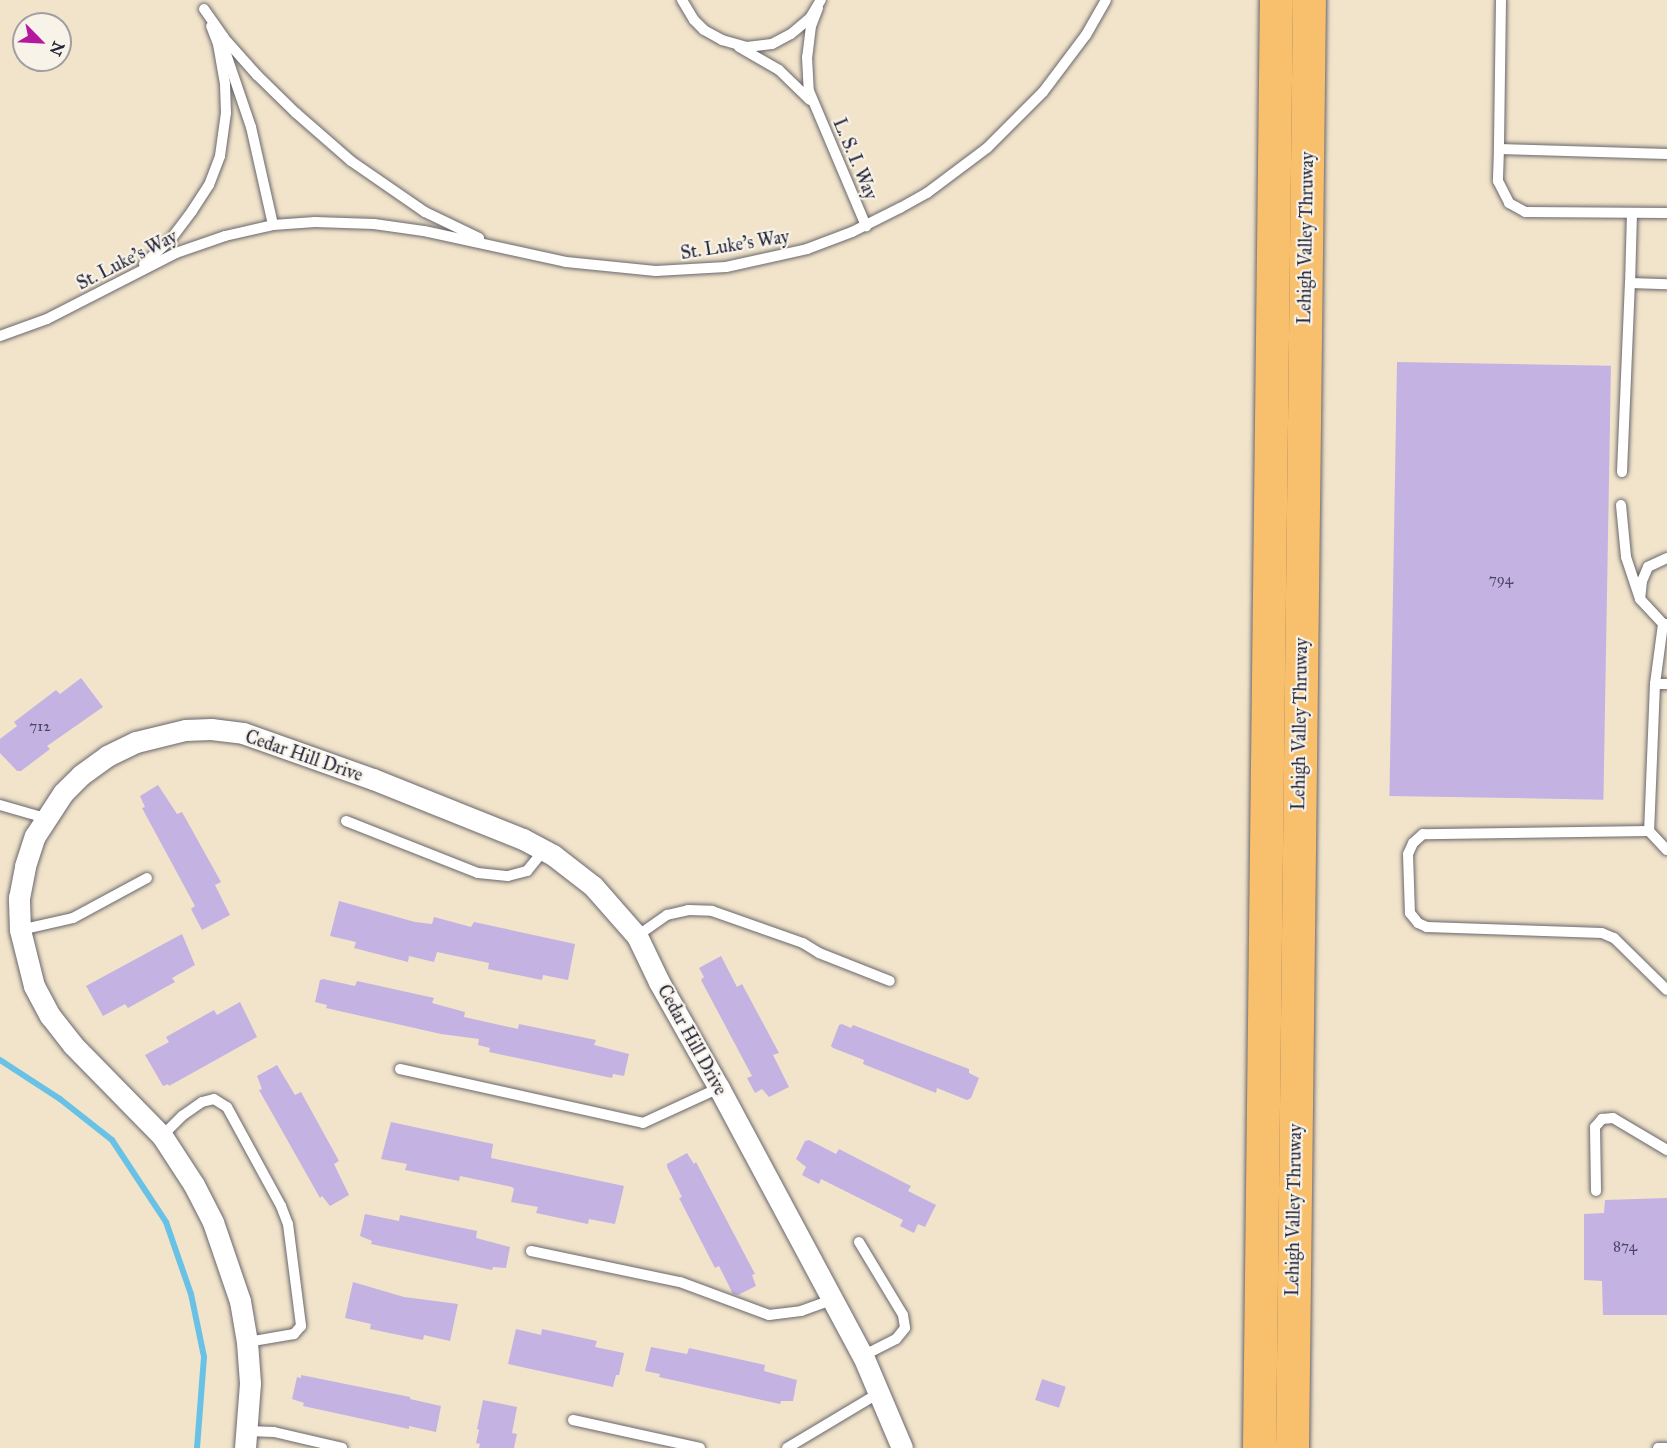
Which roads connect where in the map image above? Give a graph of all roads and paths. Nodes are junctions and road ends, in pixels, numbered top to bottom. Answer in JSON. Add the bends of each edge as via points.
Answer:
{"nodes":[{"id":1,"x":682,"y":0,"type":"edge"},
{"id":2,"x":1106,"y":0,"type":"edge"},
{"id":3,"x":1276,"y":0,"type":"edge"},
{"id":4,"x":1309,"y":0,"type":"edge"},
{"id":5,"x":1501,"y":0,"type":"edge"},
{"id":6,"x":819,"y":4,"type":"edge"},
{"id":7,"x":201,"y":5,"type":"edge"},
{"id":8,"x":728,"y":42,"type":"junction"},
{"id":9,"x":813,"y":105,"type":"junction"},
{"id":10,"x":1499,"y":149,"type":"junction"},
{"id":11,"x":1667,"y":154,"type":"edge"},
{"id":12,"x":1632,"y":213,"type":"junction"},
{"id":13,"x":1667,"y":213,"type":"edge"},
{"id":14,"x":273,"y":225,"type":"junction"},
{"id":15,"x":866,"y":226,"type":"junction"},
{"id":16,"x":527,"y":255,"type":"junction"},
{"id":17,"x":118,"y":283,"type":"junction"},
{"id":18,"x":1630,"y":283,"type":"junction"},
{"id":19,"x":1667,"y":284,"type":"edge"},
{"id":20,"x":0,"y":336,"type":"edge"},
{"id":21,"x":1622,"y":472,"type":"dead end"},
{"id":22,"x":1621,"y":505,"type":"dead end"},
{"id":23,"x":1667,"y":558,"type":"edge"},
{"id":24,"x":1640,"y":599,"type":"junction"},
{"id":25,"x":1665,"y":624,"type":"edge"},
{"id":26,"x":1655,"y":684,"type":"junction"},
{"id":27,"x":1667,"y":684,"type":"edge"},
{"id":28,"x":0,"y":805,"type":"edge"},
{"id":29,"x":45,"y":818,"type":"junction"},
{"id":30,"x":346,"y":821,"type":"dead end"},
{"id":31,"x":1649,"y":831,"type":"junction"},
{"id":32,"x":544,"y":850,"type":"junction"},
{"id":33,"x":1667,"y":850,"type":"edge"},
{"id":34,"x":147,"y":878,"type":"dead end"},
{"id":35,"x":20,"y":930,"type":"junction"},
{"id":36,"x":637,"y":936,"type":"junction"},
{"id":37,"x":890,"y":981,"type":"dead end"},
{"id":38,"x":1667,"y":990,"type":"edge"},
{"id":39,"x":400,"y":1069,"type":"dead end"},
{"id":40,"x":719,"y":1088,"type":"junction"},
{"id":41,"x":162,"y":1136,"type":"junction"},
{"id":42,"x":1667,"y":1150,"type":"edge"},
{"id":43,"x":1596,"y":1191,"type":"dead end"},
{"id":44,"x":859,"y":1242,"type":"dead end"},
{"id":45,"x":531,"y":1251,"type":"dead end"},
{"id":46,"x":832,"y":1300,"type":"junction"},
{"id":47,"x":247,"y":1342,"type":"junction"},
{"id":48,"x":863,"y":1356,"type":"junction"},
{"id":49,"x":879,"y":1393,"type":"junction"},
{"id":50,"x":573,"y":1420,"type":"dead end"},
{"id":51,"x":247,"y":1439,"type":"edge"},
{"id":52,"x":342,"y":1448,"type":"edge"},
{"id":53,"x":700,"y":1448,"type":"edge"},
{"id":54,"x":787,"y":1448,"type":"edge"},
{"id":55,"x":902,"y":1448,"type":"edge"},
{"id":56,"x":1259,"y":1448,"type":"edge"},
{"id":57,"x":1292,"y":1448,"type":"edge"},
{"id":58,"x":1658,"y":1448,"type":"edge"},
{"id":59,"x":1667,"y":1448,"type":"edge"}],
"edges":[{"from":1,"to":8,"type":"lane","via":[[698,24]]},
{"from":2,"to":15,"type":"lane","name":"St. Luke's Way","via":[[1050,84],[993,142],[927,193]]},
{"from":3,"to":56,"type":"highway","name":"Lehigh Valley Thruway"},
{"from":4,"to":57,"type":"highway","name":"Lehigh Valley Thruway"},
{"from":5,"to":10,"type":"lane"},
{"from":6,"to":8,"type":"lane","via":[[801,28],[775,42],[747,47]]},
{"from":6,"to":9,"type":"lane","via":[[807,57]]},
{"from":7,"to":14,"type":"lane","via":[[236,78]]},
{"from":7,"to":16,"type":"lane","via":[[239,55],[286,104],[362,170],[435,218]]},
{"from":7,"to":17,"type":"lane","via":[[218,44],[225,84],[225,128],[217,167],[198,202],[171,238]]},
{"from":8,"to":9,"type":"lane","via":[[779,70]]},
{"from":9,"to":15,"type":"lane","name":"L. S. I. Way"},
{"from":10,"to":11,"type":"lane"},
{"from":10,"to":12,"type":"lane","via":[[1498,181],[1509,203],[1525,212]]},
{"from":12,"to":13,"type":"lane"},
{"from":12,"to":18,"type":"lane"},
{"from":14,"to":16,"type":"lane","name":"St. Luke's Way","via":[[374,224],[424,231]]},
{"from":14,"to":17,"type":"lane","name":"St. Luke's Way","via":[[199,244]]},
{"from":15,"to":16,"type":"lane","name":"St. Luke's Way","via":[[807,249],[703,270],[624,269]]},
{"from":17,"to":20,"type":"lane","name":"St. Luke's Way","via":[[47,319]]},
{"from":18,"to":19,"type":"lane"},
{"from":18,"to":21,"type":"lane"},
{"from":22,"to":24,"type":"lane","via":[[1626,557]]},
{"from":23,"to":24,"type":"lane","via":[[1648,567]]},
{"from":24,"to":25,"type":"lane"},
{"from":25,"to":26,"type":"lane"},
{"from":26,"to":27,"type":"lane"},
{"from":26,"to":31,"type":"lane"},
{"from":28,"to":29,"type":"lane"},
{"from":29,"to":32,"type":"street","name":"Cedar Hill Drive","via":[[81,775],[107,756],[160,734],[211,729],[243,733],[373,780]]},
{"from":29,"to":35,"type":"street","name":"Cedar Hill Drive","via":[[25,866]]},
{"from":30,"to":32,"type":"lane","via":[[478,873],[508,876],[527,871]]},
{"from":31,"to":33,"type":"lane"},
{"from":31,"to":38,"type":"lane","via":[[1423,834],[1408,854],[1410,914],[1427,927],[1602,933],[1614,938]]},
{"from":32,"to":36,"type":"street","name":"Cedar Hill Drive","via":[[593,886]]},
{"from":34,"to":35,"type":"lane","via":[[73,918]]},
{"from":35,"to":41,"type":"street","name":"Cedar Hill Drive","via":[[34,986],[50,1016]]},
{"from":36,"to":37,"type":"lane","via":[[668,915],[688,910],[712,911],[803,943]]},
{"from":36,"to":40,"type":"street","name":"Cedar Hill Drive"},
{"from":39,"to":40,"type":"lane","via":[[642,1123]]},
{"from":40,"to":46,"type":"street","name":"Cedar Hill Drive"},
{"from":41,"to":47,"type":"street","name":"Cedar Hill Drive","via":[[213,1222],[237,1291]]},
{"from":41,"to":47,"type":"lane","via":[[202,1101],[214,1099],[226,1107],[281,1206],[288,1224],[301,1326],[294,1334]]},
{"from":42,"to":43,"type":"lane","via":[[1613,1118],[1602,1119],[1595,1127]]},
{"from":44,"to":48,"type":"lane","via":[[903,1315],[905,1328],[896,1339]]},
{"from":45,"to":46,"type":"lane","via":[[680,1282],[769,1315],[801,1311]]},
{"from":46,"to":48,"type":"street","name":"Cedar Hill Drive"},
{"from":47,"to":51,"type":"street","name":"Cedar Hill Drive"},
{"from":48,"to":49,"type":"street","name":"Cedar Hill Drive"},
{"from":49,"to":54,"type":"lane"},
{"from":49,"to":55,"type":"street","name":"Cedar Hill Drive"},
{"from":50,"to":53,"type":"lane"},
{"from":51,"to":52,"type":"lane","via":[[274,1432]]},
{"from":58,"to":59,"type":"lane"}]}
